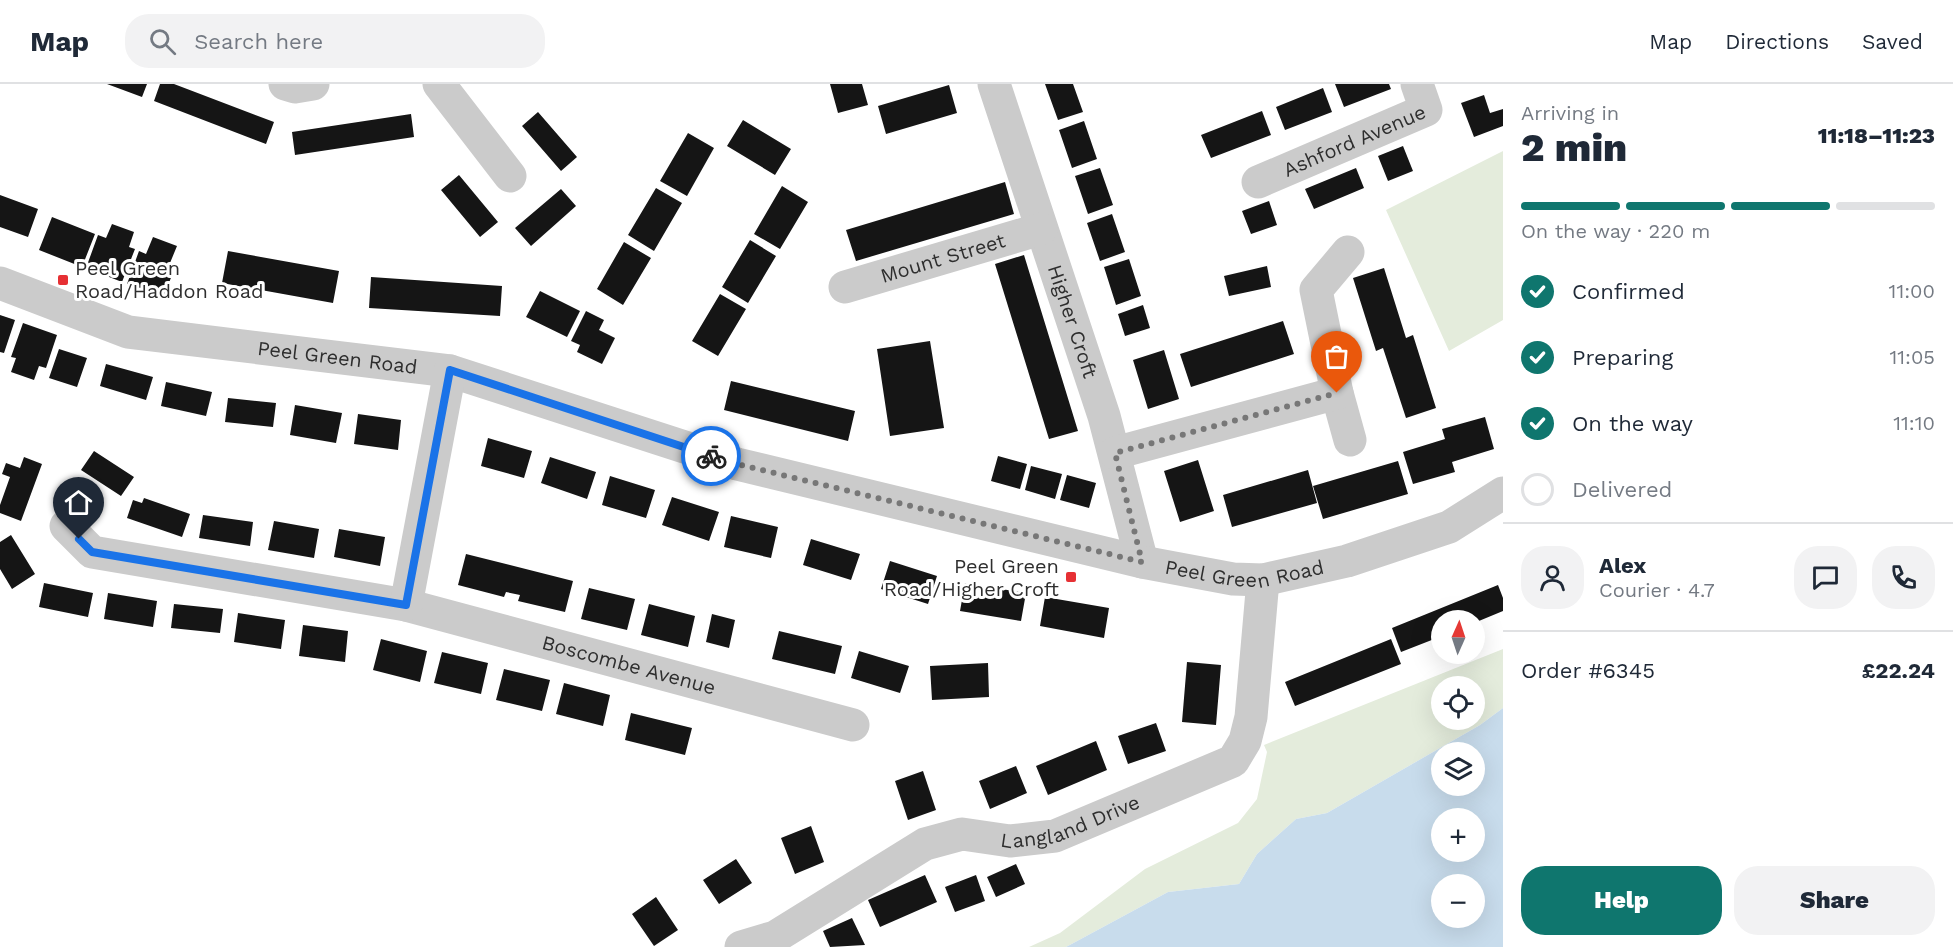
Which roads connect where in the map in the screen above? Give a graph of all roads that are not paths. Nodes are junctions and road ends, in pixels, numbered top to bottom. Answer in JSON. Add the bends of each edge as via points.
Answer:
{"nodes":[{"id":1,"x":285,"y":84,"type":"edge"},
{"id":2,"x":314,"y":84,"type":"edge"},
{"id":3,"x":439,"y":84,"type":"edge"},
{"id":4,"x":993,"y":84,"type":"edge"},
{"id":5,"x":1417,"y":84,"type":"edge"},
{"id":6,"x":510,"y":176,"type":"dead end"},
{"id":7,"x":1258,"y":182,"type":"dead end"},
{"id":8,"x":1041,"y":229,"type":"junction"},
{"id":9,"x":1347,"y":252,"type":"dead end"},
{"id":10,"x":0,"y":283,"type":"edge"},
{"id":11,"x":845,"y":287,"type":"dead end"},
{"id":12,"x":450,"y":370,"type":"junction"},
{"id":13,"x":1337,"y":393,"type":"junction"},
{"id":14,"x":1107,"y":428,"type":"junction"},
{"id":15,"x":1350,"y":440,"type":"dead end"},
{"id":16,"x":1503,"y":493,"type":"edge"},
{"id":17,"x":66,"y":526,"type":"dead end"},
{"id":18,"x":1142,"y":562,"type":"junction"},
{"id":19,"x":1263,"y":580,"type":"junction"},
{"id":20,"x":406,"y":605,"type":"junction"},
{"id":21,"x":853,"y":725,"type":"dead end"},
{"id":22,"x":741,"y":947,"type":"edge"}],
"edges":[{"from":1,"to":2,"type":"street"},
{"from":3,"to":6,"type":"street"},
{"from":4,"to":8,"type":"street","name":"Higher Croft"},
{"from":5,"to":7,"type":"street","name":"Ashford Avenue","via":[[1426,110]]},
{"from":8,"to":11,"type":"street","name":"Mount Street"},
{"from":8,"to":14,"type":"street","name":"Higher Croft"},
{"from":9,"to":13,"type":"street","via":[[1316,290]]},
{"from":10,"to":12,"type":"street","name":"Peel Green Road","via":[[128,332]]},
{"from":12,"to":18,"type":"street","name":"Peel Green Road","via":[[737,464]]},
{"from":12,"to":20,"type":"street"},
{"from":13,"to":14,"type":"street"},
{"from":13,"to":15,"type":"street"},
{"from":14,"to":18,"type":"street","name":"Higher Croft"},
{"from":16,"to":19,"type":"street","name":"Peel Green Road","via":[[1449,527],[1347,561]]},
{"from":17,"to":20,"type":"street","name":"Boscombe Avenue","via":[[92,552]]},
{"from":18,"to":19,"type":"street","name":"Peel Green Road","via":[[1233,579]]},
{"from":19,"to":22,"type":"street","name":"Langland Drive","via":[[1251,717],[1245,741],[1233,761],[1055,836],[1010,841],[962,834],[925,844],[775,937]]},
{"from":20,"to":21,"type":"street","name":"Boscombe Avenue"}]}
